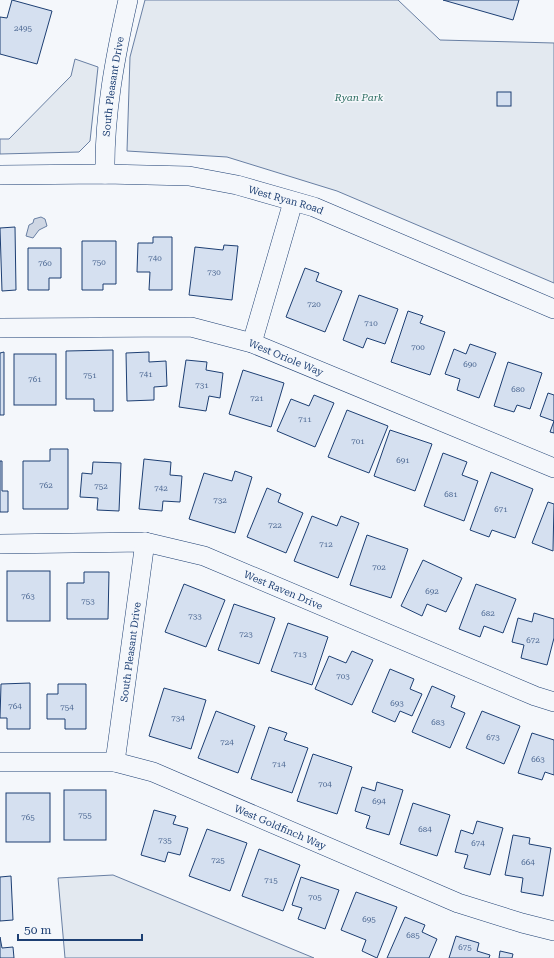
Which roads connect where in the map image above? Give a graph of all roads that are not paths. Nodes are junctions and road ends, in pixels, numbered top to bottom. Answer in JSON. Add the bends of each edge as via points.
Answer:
{"nodes":[{"id":1,"x":128,"y":0,"type":"edge"},
{"id":2,"x":105,"y":174,"type":"junction"},
{"id":3,"x":0,"y":175,"type":"edge"},
{"id":4,"x":293,"y":202,"type":"junction"},
{"id":5,"x":554,"y":309,"type":"edge"},
{"id":6,"x":0,"y":328,"type":"edge"},
{"id":7,"x":252,"y":343,"type":"junction"},
{"id":8,"x":554,"y":468,"type":"edge"},
{"id":9,"x":145,"y":542,"type":"junction"},
{"id":10,"x":0,"y":544,"type":"edge"},
{"id":11,"x":554,"y":702,"type":"edge"},
{"id":12,"x":0,"y":762,"type":"edge"},
{"id":13,"x":115,"y":762,"type":"junction"},
{"id":14,"x":554,"y":931,"type":"edge"}],
"edges":[{"from":1,"to":2,"type":"street","name":"South Pleasant Drive","via":[[115,59],[105,150]]},
{"from":2,"to":3,"type":"street","name":"West Ryan Road"},
{"from":2,"to":4,"type":"street","name":"West Ryan Road","via":[[189,176],[237,185]]},
{"from":4,"to":5,"type":"street","name":"West Ryan Road","via":[[314,207]]},
{"from":4,"to":7,"type":"street"},
{"from":6,"to":7,"type":"street","name":"West Oriole Way","via":[[191,327]]},
{"from":7,"to":8,"type":"street","name":"West Oriole Way"},
{"from":9,"to":10,"type":"street","name":"West Raven Drive"},
{"from":9,"to":11,"type":"street","name":"West Raven Drive","via":[[204,556],[534,696]]},
{"from":9,"to":13,"type":"street","name":"South Pleasant Drive"},
{"from":12,"to":13,"type":"street","name":"West Goldfinch Way"},
{"from":13,"to":14,"type":"street","name":"West Goldfinch Way","via":[[153,772],[458,903],[522,924]]}]}
